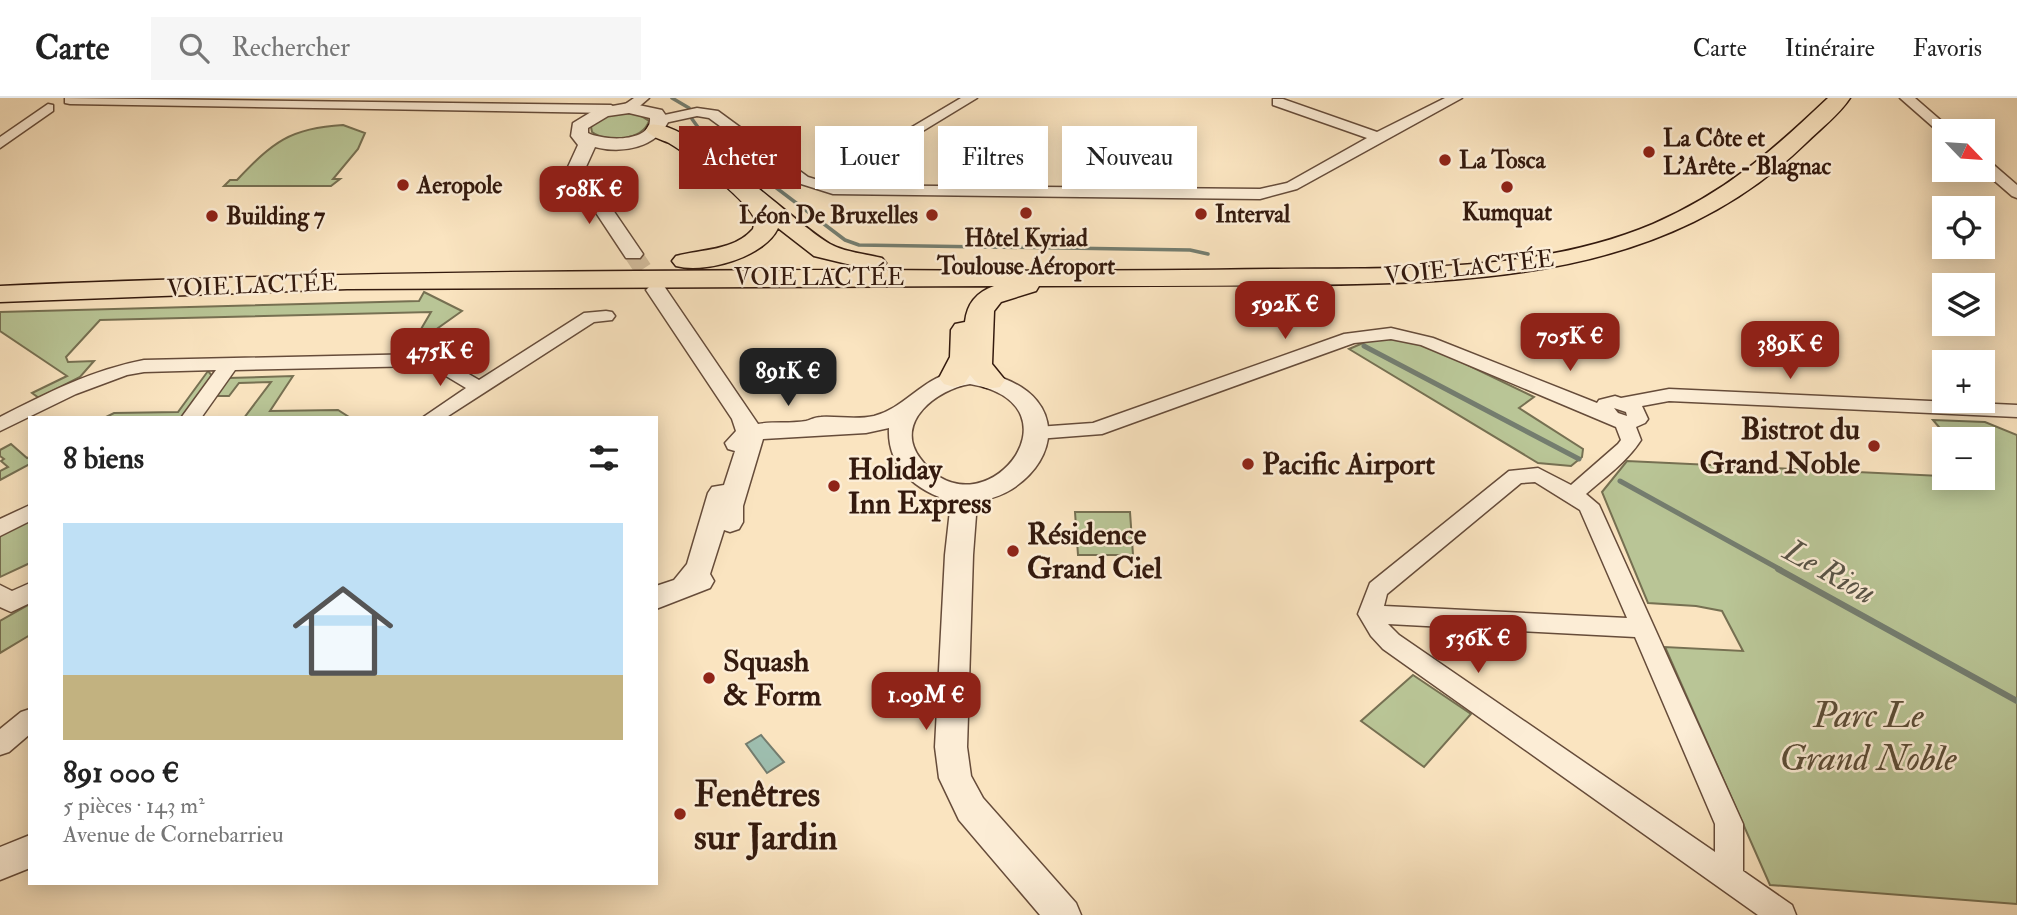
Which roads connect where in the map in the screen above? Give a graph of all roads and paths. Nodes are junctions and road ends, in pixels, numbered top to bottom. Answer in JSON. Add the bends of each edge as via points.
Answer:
{"nodes":[{"id":1,"x":970,"y":98,"type":"edge"},
{"id":2,"x":1455,"y":98,"type":"edge"},
{"id":3,"x":1814,"y":98,"type":"edge"},
{"id":4,"x":1840,"y":98,"type":"edge"},
{"id":5,"x":1907,"y":98,"type":"edge"},
{"id":6,"x":71,"y":99,"type":"edge"},
{"id":7,"x":1278,"y":102,"type":"dead end"},
{"id":8,"x":44,"y":103,"type":"edge"},
{"id":9,"x":566,"y":107,"type":"junction"},
{"id":10,"x":611,"y":110,"type":"junction"},
{"id":11,"x":648,"y":115,"type":"edge"},
{"id":12,"x":1932,"y":119,"type":"edge"},
{"id":13,"x":923,"y":126,"type":"edge"},
{"id":14,"x":584,"y":130,"type":"junction"},
{"id":15,"x":1378,"y":137,"type":"junction"},
{"id":16,"x":0,"y":144,"type":"edge"},
{"id":17,"x":613,"y":145,"type":"junction"},
{"id":18,"x":1995,"y":174,"type":"edge"},
{"id":19,"x":581,"y":176,"type":"junction"},
{"id":20,"x":815,"y":185,"type":"edge"},
{"id":21,"x":832,"y":189,"type":"edge"},
{"id":22,"x":2017,"y":193,"type":"edge"},
{"id":23,"x":751,"y":197,"type":"junction"},
{"id":24,"x":638,"y":259,"type":"junction"},
{"id":25,"x":876,"y":264,"type":"junction"},
{"id":26,"x":818,"y":277,"type":"junction"},
{"id":27,"x":1212,"y":278,"type":"junction"},
{"id":28,"x":0,"y":282,"type":"edge"},
{"id":29,"x":0,"y":294,"type":"edge"},
{"id":30,"x":661,"y":297,"type":"tunnel mouth"},
{"id":31,"x":606,"y":316,"type":"dead end"},
{"id":32,"x":229,"y":365,"type":"junction"},
{"id":33,"x":954,"y":378,"type":"junction"},
{"id":34,"x":990,"y":380,"type":"junction"},
{"id":35,"x":479,"y":388,"type":"junction"},
{"id":36,"x":911,"y":408,"type":"junction"},
{"id":37,"x":1620,"y":411,"type":"junction"},
{"id":38,"x":2017,"y":411,"type":"edge"},
{"id":39,"x":192,"y":416,"type":"edge"},
{"id":40,"x":435,"y":416,"type":"edge"},
{"id":41,"x":745,"y":423,"type":"junction"},
{"id":42,"x":0,"y":425,"type":"edge"},
{"id":43,"x":1037,"y":433,"type":"junction"},
{"id":44,"x":777,"y":439,"type":"junction"},
{"id":45,"x":902,"y":448,"type":"junction"},
{"id":46,"x":965,"y":495,"type":"junction"},
{"id":47,"x":1572,"y":495,"type":"junction"},
{"id":48,"x":28,"y":513,"type":"edge"},
{"id":49,"x":730,"y":522,"type":"junction"},
{"id":50,"x":0,"y":528,"type":"edge"},
{"id":51,"x":684,"y":587,"type":"junction"},
{"id":52,"x":28,"y":593,"type":"edge"},
{"id":53,"x":0,"y":594,"type":"edge"},
{"id":54,"x":658,"y":597,"type":"edge"},
{"id":55,"x":1370,"y":614,"type":"junction"},
{"id":56,"x":1643,"y":628,"type":"junction"},
{"id":57,"x":28,"y":721,"type":"edge"},
{"id":58,"x":0,"y":744,"type":"edge"},
{"id":59,"x":28,"y":852,"type":"edge"},
{"id":60,"x":0,"y":864,"type":"edge"},
{"id":61,"x":1729,"y":876,"type":"junction"},
{"id":62,"x":1063,"y":915,"type":"edge"},
{"id":63,"x":1782,"y":915,"type":"edge"}],
"edges":[{"from":1,"to":13,"type":"street"},
{"from":2,"to":15,"type":"street","via":[[1431,104]]},
{"from":3,"to":25,"type":"highway","name":"VOIE LACTÉE","via":[[1727,173],[1684,200],[1576,240],[1524,250],[1326,264]]},
{"from":4,"to":27,"type":"highway","name":"VOIE LACTÉE","via":[[1742,187],[1670,226],[1616,246],[1496,269],[1442,274]]},
{"from":5,"to":12,"type":"street"},
{"from":6,"to":8,"type":"street"},
{"from":6,"to":9,"type":"street"},
{"from":7,"to":15,"type":"street"},
{"from":8,"to":16,"type":"street"},
{"from":9,"to":10,"type":"street"},
{"from":9,"to":14,"type":"street","via":[[578,111]]},
{"from":10,"to":11,"type":"street"},
{"from":10,"to":14,"type":"street"},
{"from":11,"to":17,"type":"street"},
{"from":11,"to":20,"type":"street","via":[[716,116]]},
{"from":11,"to":23,"type":"highway","via":[[660,139],[682,144]]},
{"from":14,"to":17,"type":"street","via":[[599,144]]},
{"from":14,"to":19,"type":"street","via":[[587,145],[576,169]]},
{"from":15,"to":21,"type":"street","via":[[1292,186],[1260,194]]},
{"from":17,"to":19,"type":"street","via":[[591,156]]},
{"from":18,"to":22,"type":"street"},
{"from":19,"to":24,"type":"street"},
{"from":23,"to":24,"type":"highway","via":[[768,222],[756,241],[724,255]]},
{"from":23,"to":25,"type":"highway","via":[[823,251]]},
{"from":24,"to":25,"type":"highway","name":"VOIE LACTÉE"},
{"from":24,"to":28,"type":"highway","name":"VOIE LACTÉE"},
{"from":26,"to":27,"type":"highway","name":"VOIE LACTÉE"},
{"from":26,"to":29,"type":"highway","name":"VOIE LACTÉE","via":[[463,280]]},
{"from":26,"to":33,"type":"highway","via":[[914,282],[954,290],[967,309],[964,357]]},
{"from":27,"to":34,"type":"highway","via":[[1022,285],[990,296],[980,310],[977,357],[978,366]]},
{"from":30,"to":41,"type":"street"},
{"from":31,"to":35,"type":"street","via":[[590,317]]},
{"from":32,"to":35,"type":"street","via":[[423,360],[437,363]]},
{"from":32,"to":39,"type":"street"},
{"from":32,"to":42,"type":"street","via":[[125,369],[85,382]]},
{"from":33,"to":34,"type":"street"},
{"from":33,"to":36,"type":"street"},
{"from":34,"to":43,"type":"street","via":[[1020,397],[1034,418]]},
{"from":35,"to":40,"type":"street"},
{"from":36,"to":41,"type":"street","via":[[879,425],[772,430]]},
{"from":36,"to":45,"type":"street","via":[[901,426]]},
{"from":37,"to":38,"type":"street","via":[[1710,399]]},
{"from":37,"to":43,"type":"street","via":[[1525,383],[1434,342],[1395,333],[1368,334],[1095,429]]},
{"from":37,"to":47,"type":"street","via":[[1631,440]]},
{"from":41,"to":44,"type":"street"},
{"from":41,"to":49,"type":"street","via":[[751,440],[730,506]]},
{"from":41,"to":51,"type":"street","via":[[700,568]]},
{"from":43,"to":46,"type":"street","via":[[1020,468],[1003,483]]},
{"from":44,"to":45,"type":"street","via":[[872,439]]},
{"from":44,"to":49,"type":"street","via":[[759,451]]},
{"from":45,"to":46,"type":"street","via":[[911,466],[927,481]]},
{"from":46,"to":62,"type":"street","via":[[951,747],[955,778],[971,809]]},
{"from":47,"to":55,"type":"street","via":[[1538,475],[1516,476],[1378,589]]},
{"from":47,"to":56,"type":"street","via":[[1589,505]]},
{"from":48,"to":50,"type":"street"},
{"from":49,"to":51,"type":"street","via":[[711,573]]},
{"from":51,"to":54,"type":"street"},
{"from":52,"to":53,"type":"street","via":[[10,603]]},
{"from":55,"to":56,"type":"street"},
{"from":55,"to":61,"type":"street","via":[[1391,642]]},
{"from":56,"to":61,"type":"street","via":[[1729,824]]},
{"from":57,"to":58,"type":"street"},
{"from":59,"to":60,"type":"street"},
{"from":61,"to":63,"type":"street"}]}
